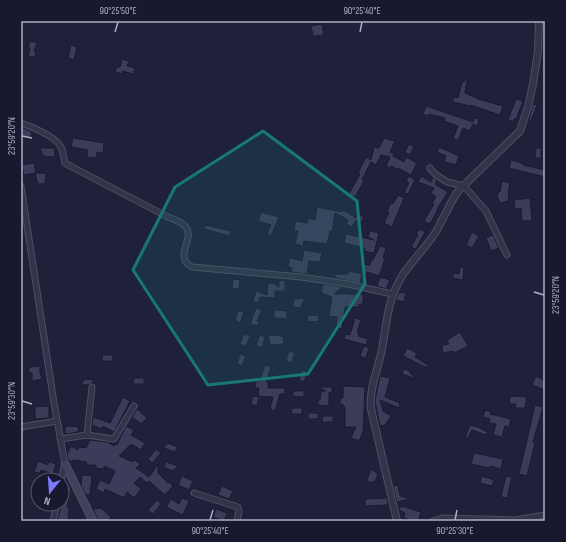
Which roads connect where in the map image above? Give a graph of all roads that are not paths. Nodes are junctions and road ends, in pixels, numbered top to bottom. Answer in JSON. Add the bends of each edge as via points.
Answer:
{"nodes":[{"id":1,"x":539,"y":21,"type":"edge"},
{"id":2,"x":538,"y":51,"type":"junction"},
{"id":3,"x":545,"y":51,"type":"edge"},
{"id":4,"x":21,"y":123,"type":"edge"},
{"id":5,"x":430,"y":168,"type":"dead end"},
{"id":6,"x":21,"y":186,"type":"edge"},
{"id":7,"x":464,"y":186,"type":"junction"},
{"id":8,"x":507,"y":255,"type":"dead end"},
{"id":9,"x":392,"y":294,"type":"junction"},
{"id":10,"x":92,"y":387,"type":"dead end"},
{"id":11,"x":134,"y":406,"type":"dead end"},
{"id":12,"x":57,"y":421,"type":"junction"},
{"id":13,"x":21,"y":427,"type":"edge"},
{"id":14,"x":87,"y":435,"type":"junction"},
{"id":15,"x":60,"y":439,"type":"junction"},
{"id":16,"x":65,"y":464,"type":"junction"},
{"id":17,"x":64,"y":472,"type":"edge"},
{"id":18,"x":194,"y":493,"type":"dead end"},
{"id":19,"x":545,"y":515,"type":"edge"},
{"id":20,"x":93,"y":521,"type":"edge"},
{"id":21,"x":237,"y":521,"type":"edge"},
{"id":22,"x":397,"y":521,"type":"edge"},
{"id":23,"x":433,"y":521,"type":"edge"}],
"edges":[{"from":1,"to":2,"type":"street"},
{"from":2,"to":3,"type":"street"},
{"from":2,"to":7,"type":"street","via":[[528,107],[520,132]]},
{"from":4,"to":9,"type":"street","via":[[57,142],[65,163],[186,226],[188,232],[184,260],[192,267],[301,277]]},
{"from":5,"to":7,"type":"street","via":[[447,182]]},
{"from":6,"to":12,"type":"street"},
{"from":7,"to":8,"type":"street","via":[[486,211]]},
{"from":7,"to":9,"type":"street","via":[[452,198],[437,230],[402,275]]},
{"from":9,"to":22,"type":"street","via":[[370,399]]},
{"from":10,"to":14,"type":"street"},
{"from":11,"to":14,"type":"street","via":[[114,439]]},
{"from":12,"to":13,"type":"street"},
{"from":12,"to":15,"type":"street"},
{"from":14,"to":15,"type":"street"},
{"from":15,"to":16,"type":"street"},
{"from":16,"to":17,"type":"street"},
{"from":16,"to":20,"type":"main road"},
{"from":18,"to":21,"type":"street","via":[[238,507]]},
{"from":19,"to":23,"type":"street","via":[[516,520],[444,518]]}]}
